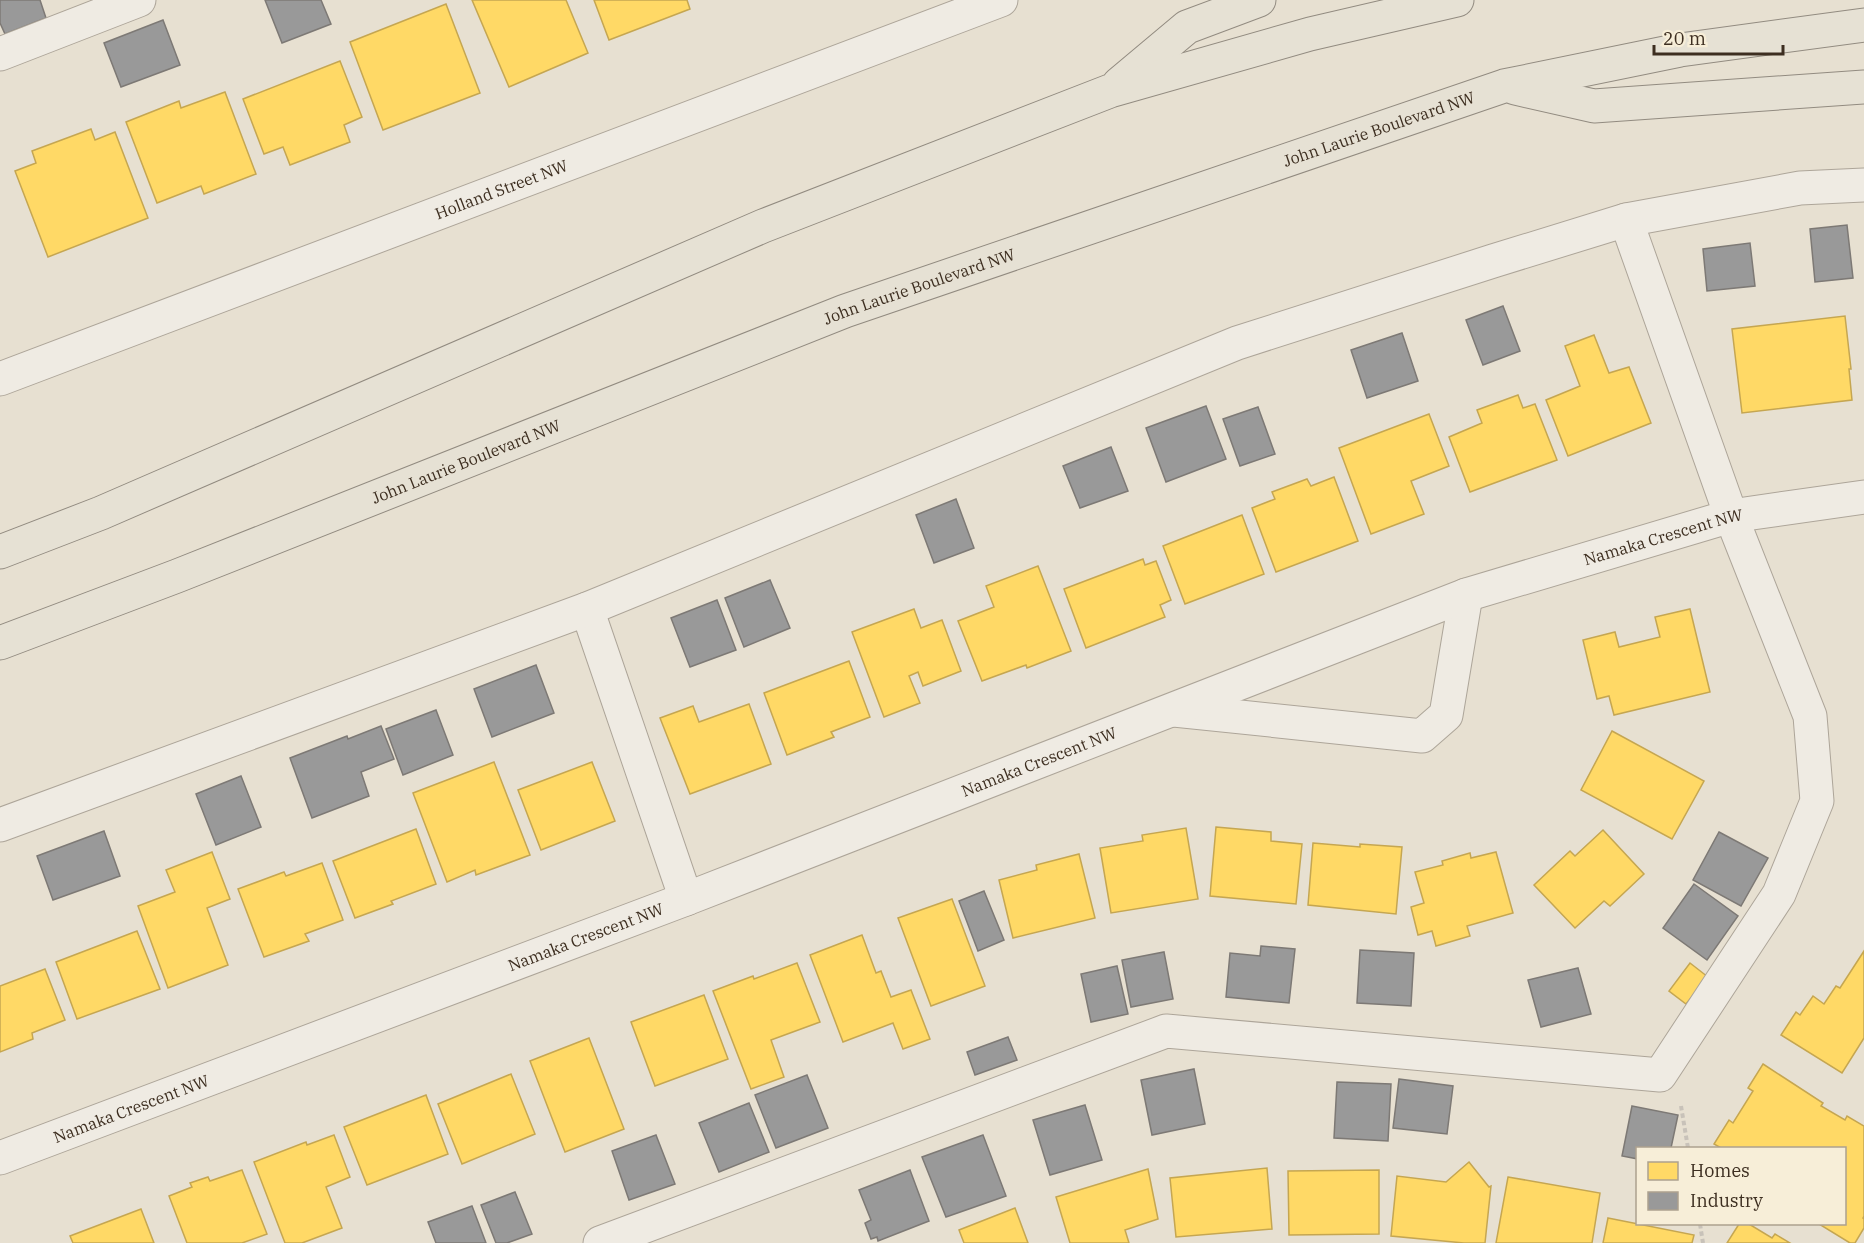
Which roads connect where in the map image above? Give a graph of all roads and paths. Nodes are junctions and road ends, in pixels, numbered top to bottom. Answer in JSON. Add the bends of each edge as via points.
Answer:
{"nodes":[{"id":1,"x":140,"y":0,"type":"edge"},
{"id":2,"x":1001,"y":0,"type":"edge"},
{"id":3,"x":1259,"y":0,"type":"edge"},
{"id":4,"x":1457,"y":0,"type":"edge"},
{"id":5,"x":1864,"y":25,"type":"edge"},
{"id":6,"x":0,"y":54,"type":"edge"},
{"id":7,"x":1504,"y":86,"type":"junction"},
{"id":8,"x":1864,"y":87,"type":"edge"},
{"id":9,"x":1110,"y":91,"type":"junction"},
{"id":10,"x":1864,"y":185,"type":"edge"},
{"id":11,"x":1626,"y":220,"type":"junction"},
{"id":12,"x":0,"y":379,"type":"edge"},
{"id":13,"x":1864,"y":497,"type":"edge"},
{"id":14,"x":1731,"y":516,"type":"junction"},
{"id":15,"x":0,"y":552,"type":"edge"},
{"id":16,"x":1466,"y":595,"type":"junction"},
{"id":17,"x":587,"y":609,"type":"junction"},
{"id":18,"x":0,"y":643,"type":"edge"},
{"id":19,"x":1169,"y":710,"type":"junction"},
{"id":20,"x":0,"y":825,"type":"edge"},
{"id":21,"x":686,"y":899,"type":"junction"},
{"id":22,"x":0,"y":1158,"type":"edge"},
{"id":23,"x":1700,"y":1225,"type":"edge"},
{"id":24,"x":600,"y":1243,"type":"edge"},
{"id":25,"x":1703,"y":1243,"type":"edge"}],
"edges":[{"from":1,"to":6,"type":"street"},
{"from":2,"to":12,"type":"street","name":"Holland Street NW"},
{"from":3,"to":9,"type":"main road","via":[[1187,27]]},
{"from":4,"to":9,"type":"main road","via":[[1310,34]]},
{"from":5,"to":7,"type":"main road","name":"John Laurie Boulevard NW","via":[[1680,50]]},
{"from":7,"to":8,"type":"main road","via":[[1593,106]]},
{"from":7,"to":18,"type":"main road","name":"John Laurie Boulevard NW","via":[[845,311]]},
{"from":9,"to":15,"type":"main road","via":[[763,226],[101,513]]},
{"from":10,"to":11,"type":"street","via":[[1800,188]]},
{"from":11,"to":14,"type":"street"},
{"from":11,"to":17,"type":"street","via":[[1237,343]]},
{"from":13,"to":14,"type":"street","name":"Namaka Crescent NW"},
{"from":14,"to":16,"type":"street","name":"Namaka Crescent NW"},
{"from":14,"to":24,"type":"street","via":[[1810,716],[1817,801],[1779,894],[1660,1075],[1166,1031]]},
{"from":16,"to":19,"type":"street","name":"Namaka Crescent NW"},
{"from":16,"to":19,"type":"street","name":"Namaka Crescent NW","via":[[1446,715],[1422,736]]},
{"from":17,"to":20,"type":"street"},
{"from":17,"to":21,"type":"street"},
{"from":19,"to":21,"type":"street","name":"Namaka Crescent NW"},
{"from":21,"to":22,"type":"street","name":"Namaka Crescent NW"},
{"from":23,"to":25,"type":"path"}]}
